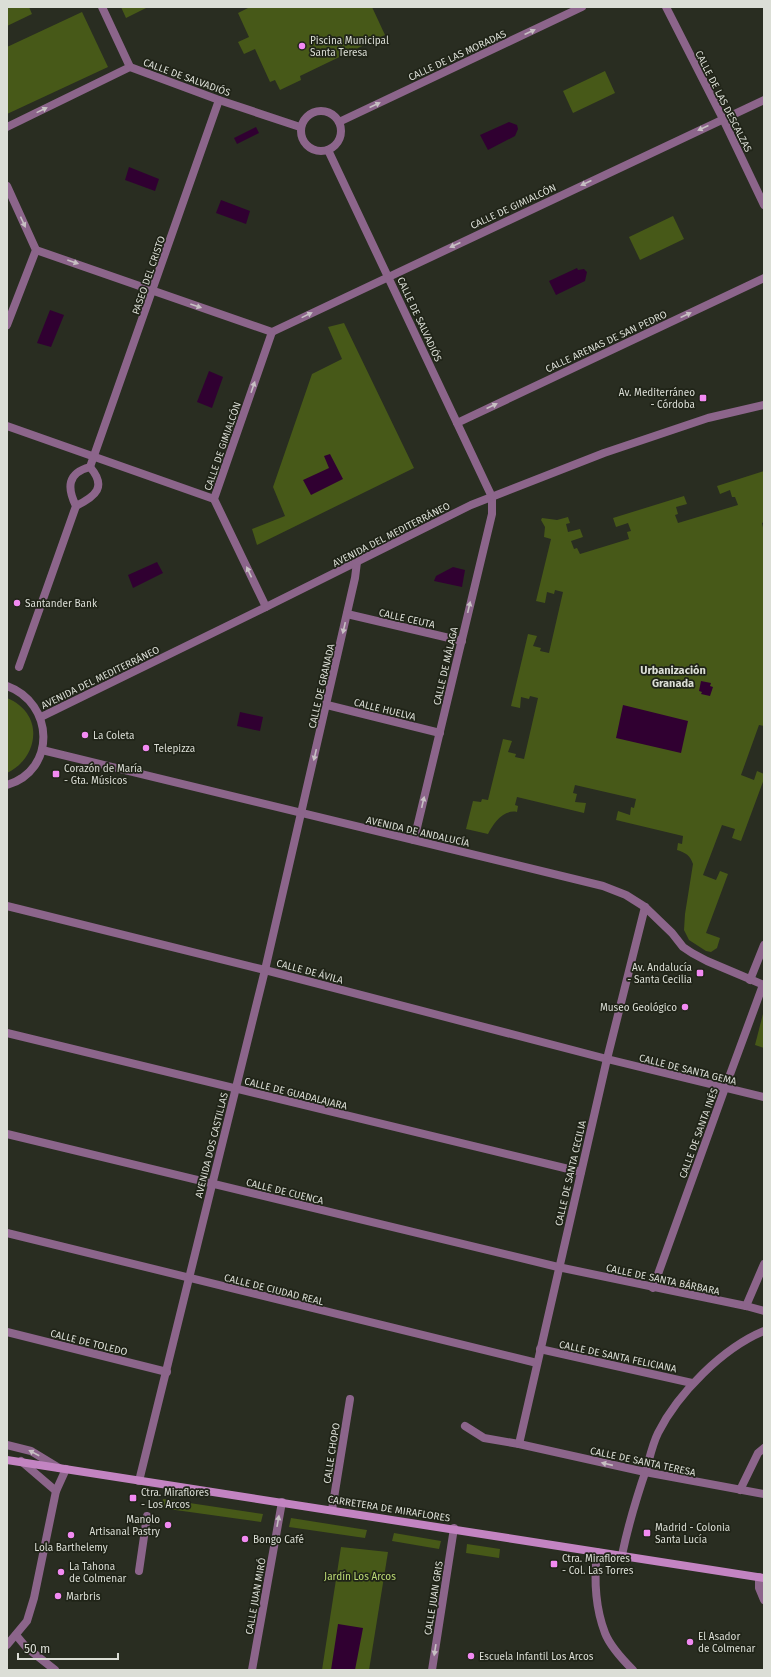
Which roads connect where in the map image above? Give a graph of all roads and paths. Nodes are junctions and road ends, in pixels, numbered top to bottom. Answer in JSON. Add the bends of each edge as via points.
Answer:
{"nodes":[{"id":1,"x":102,"y":7,"type":"edge"},
{"id":2,"x":582,"y":7,"type":"edge"},
{"id":3,"x":666,"y":7,"type":"edge"},
{"id":4,"x":130,"y":67,"type":"junction"},
{"id":5,"x":219,"y":100,"type":"junction"},
{"id":6,"x":764,"y":100,"type":"edge"},
{"id":7,"x":723,"y":119,"type":"junction"},
{"id":8,"x":339,"y":122,"type":"junction"},
{"id":9,"x":7,"y":127,"type":"edge"},
{"id":10,"x":300,"y":127,"type":"junction"},
{"id":11,"x":328,"y":150,"type":"junction"},
{"id":12,"x":7,"y":186,"type":"edge"},
{"id":13,"x":764,"y":205,"type":"edge"},
{"id":14,"x":36,"y":250,"type":"junction"},
{"id":15,"x":388,"y":276,"type":"junction"},
{"id":16,"x":764,"y":278,"type":"edge"},
{"id":17,"x":153,"y":290,"type":"junction"},
{"id":18,"x":7,"y":325,"type":"edge"},
{"id":19,"x":272,"y":332,"type":"junction"},
{"id":20,"x":764,"y":405,"type":"edge"},
{"id":21,"x":457,"y":422,"type":"junction"},
{"id":22,"x":7,"y":426,"type":"edge"},
{"id":23,"x":94,"y":456,"type":"junction"},
{"id":24,"x":90,"y":467,"type":"junction"},
{"id":25,"x":492,"y":497,"type":"junction"},
{"id":26,"x":214,"y":499,"type":"junction"},
{"id":27,"x":76,"y":506,"type":"junction"},
{"id":28,"x":356,"y":562,"type":"junction"},
{"id":29,"x":266,"y":608,"type":"junction"},
{"id":30,"x":347,"y":614,"type":"junction"},
{"id":31,"x":462,"y":641,"type":"junction"},
{"id":32,"x":19,"y":666,"type":"dead end"},
{"id":33,"x":7,"y":686,"type":"edge"},
{"id":34,"x":326,"y":705,"type":"junction"},
{"id":35,"x":40,"y":717,"type":"junction"},
{"id":36,"x":440,"y":733,"type":"junction"},
{"id":37,"x":42,"y":750,"type":"junction"},
{"id":38,"x":7,"y":785,"type":"edge"},
{"id":39,"x":302,"y":813,"type":"junction"},
{"id":40,"x":414,"y":840,"type":"junction"},
{"id":41,"x":7,"y":906,"type":"edge"},
{"id":42,"x":645,"y":907,"type":"junction"},
{"id":43,"x":764,"y":946,"type":"edge"},
{"id":44,"x":265,"y":970,"type":"junction"},
{"id":45,"x":750,"y":980,"type":"junction"},
{"id":46,"x":764,"y":985,"type":"edge"},
{"id":47,"x":7,"y":1034,"type":"edge"},
{"id":48,"x":607,"y":1059,"type":"junction"},
{"id":49,"x":725,"y":1088,"type":"junction"},
{"id":50,"x":235,"y":1089,"type":"junction"},
{"id":51,"x":764,"y":1097,"type":"edge"},
{"id":52,"x":7,"y":1134,"type":"edge"},
{"id":53,"x":581,"y":1172,"type":"junction"},
{"id":54,"x":212,"y":1183,"type":"junction"},
{"id":55,"x":7,"y":1233,"type":"edge"},
{"id":56,"x":764,"y":1264,"type":"edge"},
{"id":57,"x":558,"y":1268,"type":"junction"},
{"id":58,"x":190,"y":1278,"type":"junction"},
{"id":59,"x":653,"y":1288,"type":"junction"},
{"id":60,"x":746,"y":1306,"type":"junction"},
{"id":61,"x":764,"y":1311,"type":"edge"},
{"id":62,"x":764,"y":1331,"type":"edge"},
{"id":63,"x":7,"y":1332,"type":"edge"},
{"id":64,"x":540,"y":1349,"type":"junction"},
{"id":65,"x":537,"y":1363,"type":"junction"},
{"id":66,"x":167,"y":1372,"type":"junction"},
{"id":67,"x":692,"y":1383,"type":"junction"},
{"id":68,"x":350,"y":1399,"type":"dead end"},
{"id":69,"x":465,"y":1426,"type":"dead end"},
{"id":70,"x":7,"y":1444,"type":"edge"},
{"id":71,"x":519,"y":1444,"type":"junction"},
{"id":72,"x":764,"y":1448,"type":"edge"},
{"id":73,"x":9,"y":1460,"type":"edge"},
{"id":74,"x":21,"y":1462,"type":"junction"},
{"id":75,"x":62,"y":1468,"type":"junction"},
{"id":76,"x":645,"y":1472,"type":"junction"},
{"id":77,"x":139,"y":1481,"type":"junction"},
{"id":78,"x":740,"y":1490,"type":"junction"},
{"id":79,"x":56,"y":1491,"type":"junction"},
{"id":80,"x":764,"y":1494,"type":"edge"},
{"id":81,"x":282,"y":1502,"type":"junction"},
{"id":82,"x":332,"y":1510,"type":"junction"},
{"id":83,"x":147,"y":1516,"type":"dead end"},
{"id":84,"x":454,"y":1528,"type":"junction"},
{"id":85,"x":597,"y":1552,"type":"junction"},
{"id":86,"x":622,"y":1555,"type":"junction"},
{"id":87,"x":139,"y":1571,"type":"dead end"},
{"id":88,"x":761,"y":1578,"type":"edge"},
{"id":89,"x":764,"y":1600,"type":"edge"},
{"id":90,"x":16,"y":1635,"type":"junction"},
{"id":91,"x":7,"y":1645,"type":"edge"},
{"id":92,"x":55,"y":1670,"type":"edge"},
{"id":93,"x":252,"y":1670,"type":"edge"},
{"id":94,"x":432,"y":1670,"type":"edge"},
{"id":95,"x":632,"y":1670,"type":"edge"}],
"edges":[{"from":1,"to":4,"type":"street","name":"CALLE DE SALVADIÓS"},
{"from":8,"to":2,"type":"street","name":"CALLE DE LAS MORADAS","one_way":true},
{"from":3,"to":7,"type":"street","name":"CALLE DE LAS DESCALZAS"},
{"from":4,"to":5,"type":"street","name":"CALLE DE SALVADIÓS"},
{"from":9,"to":4,"type":"street","one_way":true},
{"from":5,"to":10,"type":"street","name":"CALLE DE SALVADIÓS"},
{"from":5,"to":17,"type":"street","name":"PASEO DEL CRISTO"},
{"from":6,"to":7,"type":"street","name":"CALLE DE GIMIALCÓN"},
{"from":7,"to":13,"type":"street","name":"CALLE DE LAS DESCALZAS"},
{"from":7,"to":15,"type":"street","name":"CALLE DE GIMIALCÓN","one_way":true},
{"from":8,"to":10,"type":"street","via":[[331,113],[316,110],[303,120]]},
{"from":8,"to":11,"type":"street","via":[[340,138]]},
{"from":10,"to":11,"type":"street","via":[[304,142],[309,147]]},
{"from":11,"to":15,"type":"street","name":"CALLE DE SALVADIÓS"},
{"from":12,"to":14,"type":"street","one_way":true},
{"from":14,"to":17,"type":"street","one_way":true},
{"from":14,"to":18,"type":"street"},
{"from":19,"to":15,"type":"street","name":"CALLE DE GIMIALCÓN","one_way":true},
{"from":15,"to":21,"type":"street","name":"CALLE DE SALVADIÓS"},
{"from":21,"to":16,"type":"street","name":"CALLE ARENAS DE SAN PEDRO","one_way":true},
{"from":17,"to":19,"type":"street","one_way":true},
{"from":17,"to":23,"type":"street","name":"PASEO DEL CRISTO"},
{"from":26,"to":19,"type":"street","name":"CALLE DE GIMIALCÓN","one_way":true},
{"from":20,"to":25,"type":"street","name":"AVENIDA DEL MEDITERRÁNEO","via":[[708,418],[604,453]]},
{"from":21,"to":25,"type":"street","name":"CALLE DE SALVADIÓS"},
{"from":22,"to":23,"type":"street"},
{"from":23,"to":24,"type":"street","name":"PASEO DEL CRISTO"},
{"from":23,"to":26,"type":"street"},
{"from":24,"to":27,"type":"street","via":[[74,476],[69,485],[70,495]]},
{"from":24,"to":27,"type":"street","via":[[98,476],[98,486],[95,494]]},
{"from":25,"to":28,"type":"street","name":"AVENIDA DEL MEDITERRÁNEO"},
{"from":31,"to":25,"type":"street","name":"CALLE DE MÁLAGA","one_way":true,"via":[[492,514]]},
{"from":29,"to":26,"type":"street","name":"CALLE DE GIMIALCÓN","one_way":true},
{"from":27,"to":32,"type":"street"},
{"from":28,"to":29,"type":"street","name":"AVENIDA DEL MEDITERRÁNEO"},
{"from":28,"to":30,"type":"street","name":"CALLE DE GRANADA"},
{"from":29,"to":35,"type":"street","name":"AVENIDA DEL MEDITERRÁNEO"},
{"from":30,"to":31,"type":"street","name":"CALLE CEUTA"},
{"from":30,"to":34,"type":"street","name":"CALLE DE GRANADA","one_way":true},
{"from":31,"to":36,"type":"street","name":"CALLE DE MÁLAGA"},
{"from":33,"to":35,"type":"street","via":[[28,698]]},
{"from":34,"to":36,"type":"street","name":"CALLE HUELVA"},
{"from":34,"to":39,"type":"street","name":"CALLE DE GRANADA","one_way":true},
{"from":35,"to":37,"type":"street","via":[[44,733]]},
{"from":40,"to":36,"type":"street","name":"CALLE DE MÁLAGA","one_way":true},
{"from":37,"to":38,"type":"street","via":[[28,774]]},
{"from":37,"to":39,"type":"street","name":"AVENIDA DE ANDALUCÍA"},
{"from":39,"to":40,"type":"street","name":"AVENIDA DE ANDALUCÍA"},
{"from":39,"to":44,"type":"street","name":"AVENIDA DOS CASTILLAS"},
{"from":40,"to":42,"type":"street","name":"AVENIDA DE ANDALUCÍA","via":[[603,886]]},
{"from":41,"to":44,"type":"street","name":"CALLE DE ÁVILA"},
{"from":42,"to":45,"type":"street","name":"AVENIDA DE ANDALUCÍA","via":[[683,947]]},
{"from":42,"to":48,"type":"street","name":"CALLE DE SANTA CECILIA"},
{"from":43,"to":45,"type":"street"},
{"from":44,"to":48,"type":"street","name":"CALLE DE ÁVILA"},
{"from":44,"to":50,"type":"street","name":"AVENIDA DOS CASTILLAS"},
{"from":45,"to":46,"type":"street","name":"AVENIDA DE ANDALUCÍA"},
{"from":46,"to":49,"type":"street","name":"CALLE DE SANTA INÉS"},
{"from":47,"to":50,"type":"street","name":"CALLE DE GUADALAJARA"},
{"from":48,"to":49,"type":"street","name":"CALLE DE SANTA GEMA"},
{"from":48,"to":53,"type":"street","name":"CALLE DE SANTA CECILIA"},
{"from":49,"to":51,"type":"street","name":"CALLE DE SANTA GEMA"},
{"from":49,"to":59,"type":"street","name":"CALLE DE SANTA INÉS"},
{"from":50,"to":53,"type":"street","name":"CALLE DE GUADALAJARA"},
{"from":50,"to":54,"type":"street","name":"AVENIDA DOS CASTILLAS"},
{"from":52,"to":54,"type":"street","name":"CALLE DE CUENCA"},
{"from":53,"to":57,"type":"street","name":"CALLE DE SANTA CECILIA"},
{"from":54,"to":57,"type":"street","name":"CALLE DE CUENCA"},
{"from":54,"to":58,"type":"street","name":"AVENIDA DOS CASTILLAS"},
{"from":55,"to":58,"type":"street","name":"CALLE DE CIUDAD REAL"},
{"from":56,"to":60,"type":"street"},
{"from":57,"to":59,"type":"street","name":"CALLE DE SANTA BÁRBARA"},
{"from":57,"to":64,"type":"street","name":"CALLE DE SANTA CECILIA"},
{"from":58,"to":65,"type":"street","name":"CALLE DE CIUDAD REAL"},
{"from":58,"to":66,"type":"street","name":"AVENIDA DOS CASTILLAS"},
{"from":59,"to":60,"type":"street","name":"CALLE DE SANTA BÁRBARA"},
{"from":60,"to":61,"type":"street","name":"CALLE DE SANTA BÁRBARA"},
{"from":62,"to":67,"type":"street","via":[[752,1336],[717,1361]]},
{"from":63,"to":66,"type":"street","name":"CALLE DE TOLEDO"},
{"from":64,"to":65,"type":"street","name":"CALLE DE SANTA CECILIA"},
{"from":64,"to":67,"type":"street","name":"CALLE DE SANTA FELICIANA"},
{"from":65,"to":71,"type":"street","name":"CALLE DE SANTA CECILIA"},
{"from":66,"to":77,"type":"street","name":"AVENIDA DOS CASTILLAS"},
{"from":67,"to":76,"type":"street","via":[[658,1433]]},
{"from":68,"to":82,"type":"street","name":"CALLE CHOPO"},
{"from":69,"to":71,"type":"street","name":"CALLE DE SANTA TERESA","via":[[484,1438]]},
{"from":75,"to":70,"type":"street","one_way":true,"via":[[30,1450]]},
{"from":76,"to":71,"type":"street","name":"CALLE DE SANTA TERESA","one_way":true},
{"from":72,"to":78,"type":"street","via":[[758,1453]]},
{"from":73,"to":74,"type":"main road","name":"CARRETERA DE MIRAFLORES"},
{"from":74,"to":75,"type":"main road","name":"CARRETERA DE MIRAFLORES"},
{"from":74,"to":79,"type":"street"},
{"from":75,"to":77,"type":"main road","name":"CARRETERA DE MIRAFLORES"},
{"from":75,"to":79,"type":"street","via":[[63,1478]]},
{"from":76,"to":78,"type":"street","name":"CALLE DE SANTA TERESA"},
{"from":76,"to":86,"type":"street"},
{"from":77,"to":81,"type":"main road","name":"CARRETERA DE MIRAFLORES"},
{"from":78,"to":80,"type":"street","name":"CALLE DE SANTA TERESA"},
{"from":79,"to":90,"type":"street","via":[[34,1598],[27,1621]]},
{"from":81,"to":82,"type":"main road","name":"CARRETERA DE MIRAFLORES"},
{"from":93,"to":81,"type":"street","name":"CALLE JUAN MIRÓ","one_way":true},
{"from":82,"to":84,"type":"main road","name":"CARRETERA DE MIRAFLORES"},
{"from":83,"to":87,"type":"street"},
{"from":84,"to":85,"type":"main road","name":"CARRETERA DE MIRAFLORES"},
{"from":84,"to":94,"type":"street","name":"CALLE JUAN GRIS","one_way":true},
{"from":85,"to":86,"type":"main road","name":"CARRETERA DE MIRAFLORES"},
{"from":85,"to":95,"type":"street","via":[[595,1575],[599,1611],[605,1634]]},
{"from":86,"to":88,"type":"main road","name":"CARRETERA DE MIRAFLORES"},
{"from":88,"to":89,"type":"street","via":[[759,1588]]},
{"from":90,"to":91,"type":"street"},
{"from":90,"to":92,"type":"street","via":[[26,1647]]}]}
